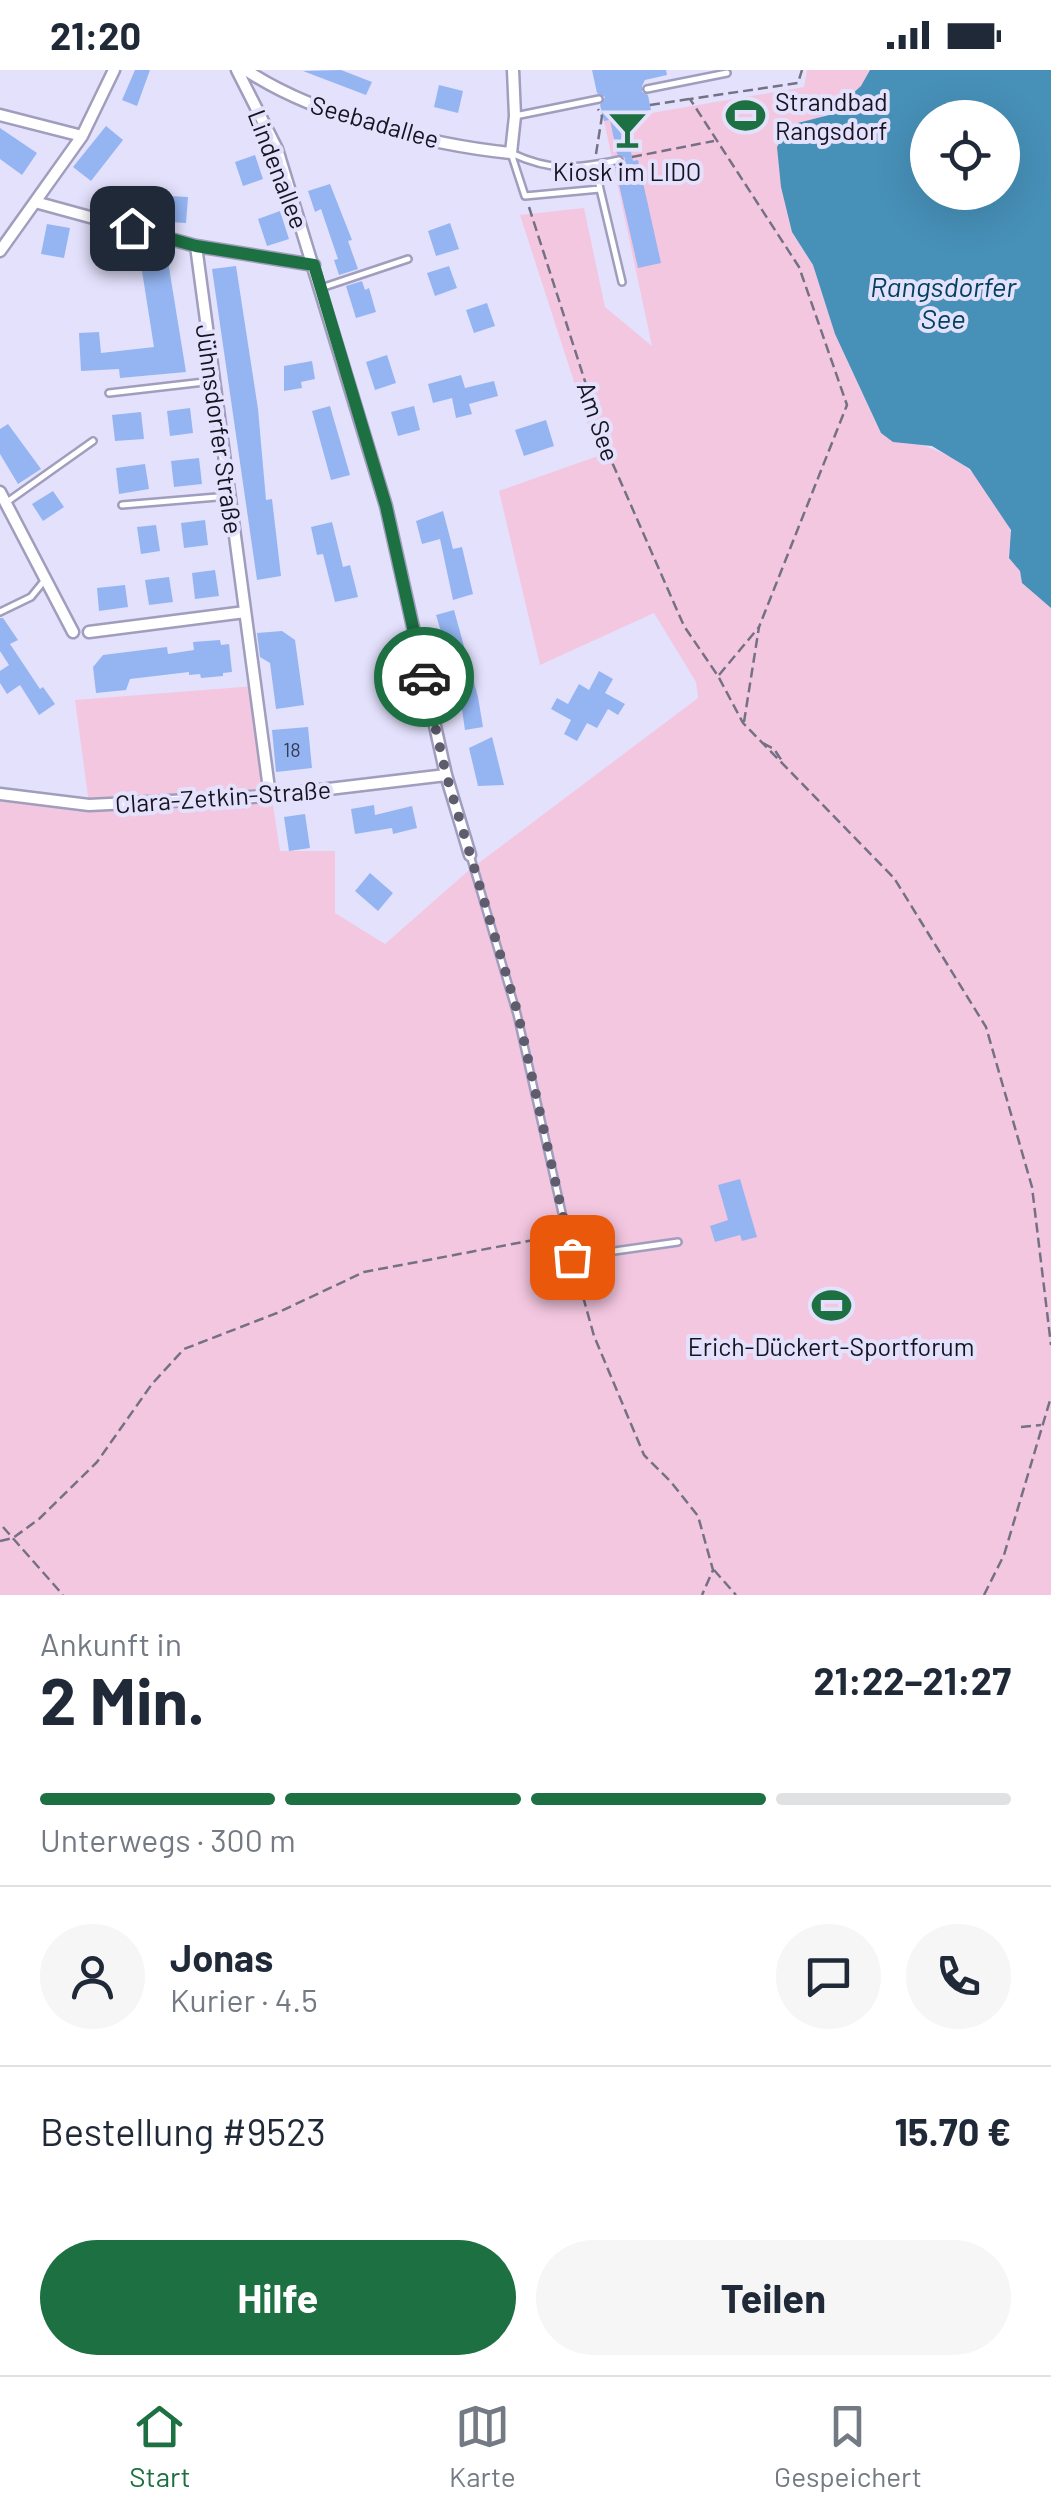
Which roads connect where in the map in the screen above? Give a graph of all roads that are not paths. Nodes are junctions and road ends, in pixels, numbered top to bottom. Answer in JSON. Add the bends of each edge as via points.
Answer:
{"nodes":[{"id":1,"x":114,"y":70,"type":"edge"},
{"id":2,"x":236,"y":70,"type":"edge"},
{"id":3,"x":246,"y":70,"type":"edge"},
{"id":4,"x":513,"y":70,"type":"edge"},
{"id":5,"x":727,"y":73,"type":"dead end"},
{"id":6,"x":647,"y":89,"type":"dead end"},
{"id":7,"x":598,"y":99,"type":"dead end"},
{"id":8,"x":0,"y":115,"type":"edge"},
{"id":9,"x":514,"y":116,"type":"junction"},
{"id":10,"x":82,"y":136,"type":"junction"},
{"id":11,"x":511,"y":153,"type":"junction"},
{"id":12,"x":618,"y":160,"type":"dead end"},
{"id":13,"x":595,"y":164,"type":"junction"},
{"id":14,"x":600,"y":189,"type":"junction"},
{"id":15,"x":35,"y":202,"type":"junction"},
{"id":16,"x":196,"y":246,"type":"junction"},
{"id":17,"x":0,"y":251,"type":"edge"},
{"id":18,"x":408,"y":259,"type":"dead end"},
{"id":19,"x":314,"y":265,"type":"junction"},
{"id":20,"x":622,"y":282,"type":"dead end"},
{"id":21,"x":322,"y":288,"type":"junction"},
{"id":22,"x":214,"y":381,"type":"junction"},
{"id":23,"x":109,"y":393,"type":"dead end"},
{"id":24,"x":93,"y":441,"type":"dead end"},
{"id":25,"x":0,"y":492,"type":"edge"},
{"id":26,"x":229,"y":496,"type":"junction"},
{"id":27,"x":7,"y":502,"type":"junction"},
{"id":28,"x":122,"y":506,"type":"dead end"},
{"id":29,"x":46,"y":578,"type":"junction"},
{"id":30,"x":0,"y":612,"type":"edge"},
{"id":31,"x":245,"y":612,"type":"junction"},
{"id":32,"x":73,"y":632,"type":"dead end"},
{"id":33,"x":89,"y":632,"type":"dead end"},
{"id":34,"x":446,"y":774,"type":"junction"},
{"id":35,"x":0,"y":794,"type":"edge"},
{"id":36,"x":270,"y":796,"type":"junction"},
{"id":37,"x":470,"y":855,"type":"joint"},
{"id":38,"x":678,"y":1242,"type":"dead end"}],
"edges":[{"from":1,"to":10,"type":"street"},
{"from":2,"to":19,"type":"street","name":"Lindenallee","via":[[276,150]]},
{"from":3,"to":11,"type":"street","name":"Seebadallee","via":[[277,91],[359,120]]},
{"from":4,"to":9,"type":"street"},
{"from":5,"to":6,"type":"lane"},
{"from":7,"to":9,"type":"lane"},
{"from":8,"to":10,"type":"street"},
{"from":9,"to":11,"type":"street"},
{"from":10,"to":15,"type":"street"},
{"from":11,"to":13,"type":"lane","via":[[551,168]]},
{"from":11,"to":14,"type":"lane","via":[[525,196]]},
{"from":12,"to":13,"type":"lane"},
{"from":13,"to":14,"type":"lane"},
{"from":14,"to":20,"type":"lane"},
{"from":15,"to":16,"type":"street"},
{"from":15,"to":17,"type":"street"},
{"from":16,"to":19,"type":"street"},
{"from":16,"to":22,"type":"street","name":"Jühnsdorfer Straße"},
{"from":18,"to":21,"type":"lane"},
{"from":19,"to":21,"type":"street","name":"Lindenallee"},
{"from":21,"to":34,"type":"street","name":"Lindenallee","via":[[386,506]]},
{"from":22,"to":23,"type":"lane"},
{"from":22,"to":26,"type":"street","name":"Jühnsdorfer Straße"},
{"from":24,"to":27,"type":"lane"},
{"from":25,"to":27,"type":"street"},
{"from":26,"to":28,"type":"lane"},
{"from":26,"to":31,"type":"street","name":"Jühnsdorfer Straße"},
{"from":27,"to":29,"type":"street"},
{"from":29,"to":30,"type":"lane","via":[[31,596]]},
{"from":29,"to":32,"type":"street"},
{"from":31,"to":33,"type":"street"},
{"from":31,"to":36,"type":"street","name":"Jühnsdorfer Straße"},
{"from":34,"to":36,"type":"street","name":"Clara-Zetkin-Straße"},
{"from":34,"to":37,"type":"street","name":"Lindenallee"},
{"from":35,"to":36,"type":"street","name":"Clara-Zetkin-Straße","via":[[89,805]]},
{"from":37,"to":38,"type":"lane","name":"Lindenallee","via":[[518,1014],[572,1257]]}]}
